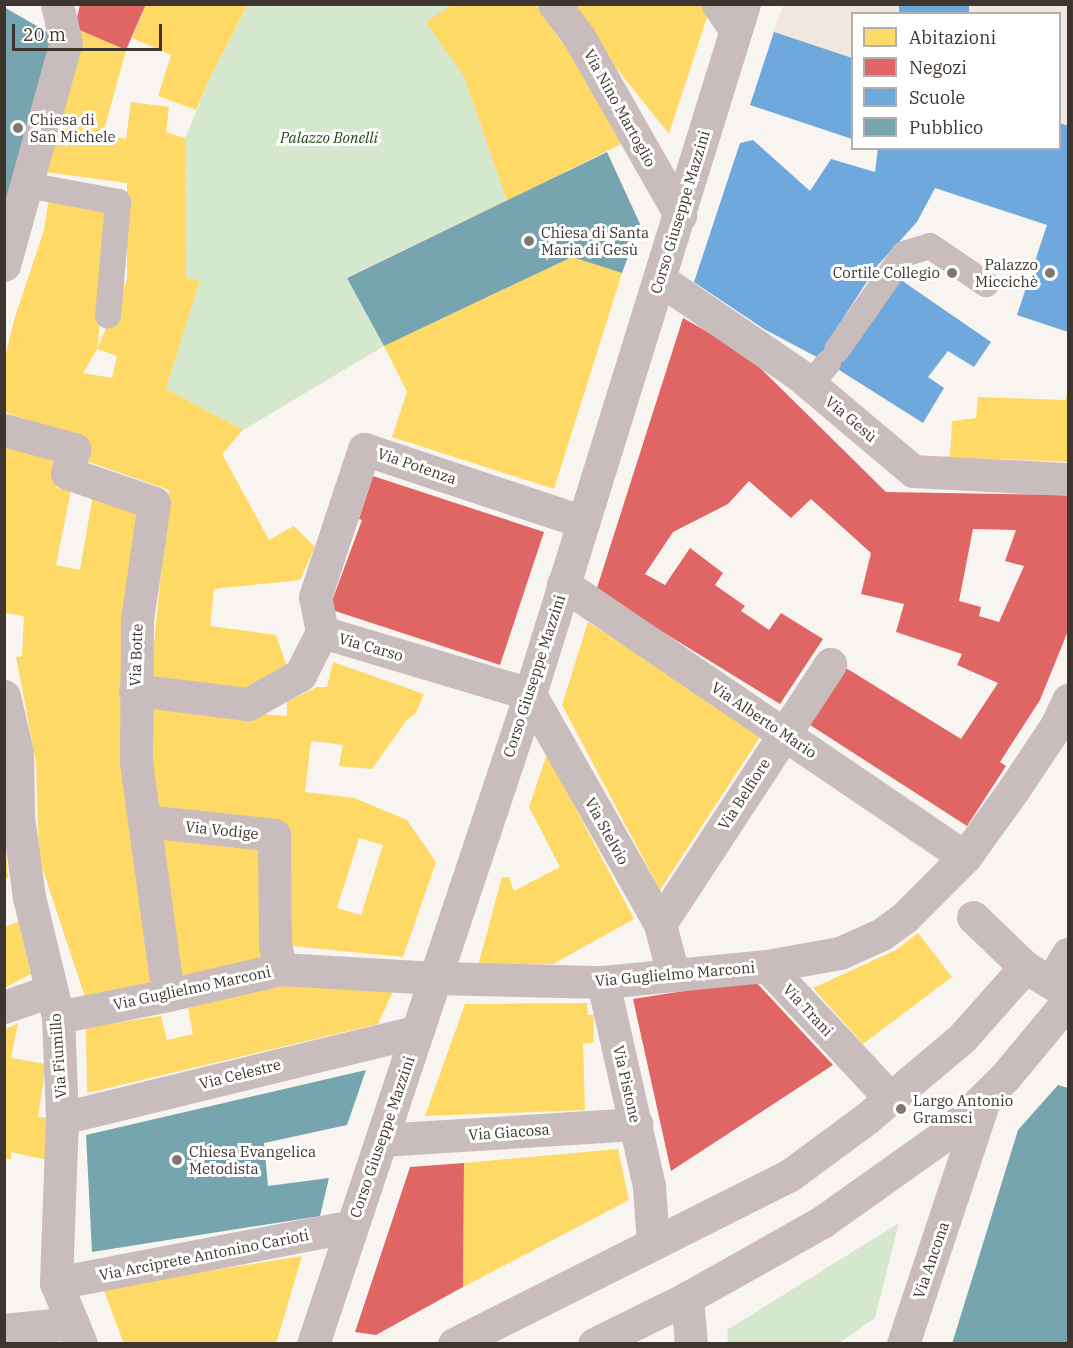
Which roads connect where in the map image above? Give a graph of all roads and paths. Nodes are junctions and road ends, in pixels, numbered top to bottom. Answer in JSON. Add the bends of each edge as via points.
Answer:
{"nodes":[{"id":1,"x":57,"y":4,"type":"edge"},
{"id":2,"x":554,"y":4,"type":"edge"},
{"id":3,"x":732,"y":13,"type":"edge"},
{"id":4,"x":27,"y":185,"type":"junction"},
{"id":5,"x":680,"y":215,"type":"junction"},
{"id":6,"x":4,"y":265,"type":"edge"},
{"id":7,"x":661,"y":280,"type":"junction"},
{"id":8,"x":986,"y":284,"type":"dead end"},
{"id":9,"x":108,"y":316,"type":"dead end"},
{"id":10,"x":825,"y":366,"type":"junction"},
{"id":11,"x":4,"y":430,"type":"edge"},
{"id":12,"x":1068,"y":479,"type":"edge"},
{"id":13,"x":583,"y":522,"type":"junction"},
{"id":14,"x":563,"y":584,"type":"junction"},
{"id":15,"x":322,"y":632,"type":"junction"},
{"id":16,"x":830,"y":664,"type":"dead end"},
{"id":17,"x":135,"y":690,"type":"junction"},
{"id":18,"x":530,"y":694,"type":"junction"},
{"id":19,"x":4,"y":696,"type":"edge"},
{"id":20,"x":1068,"y":700,"type":"edge"},
{"id":21,"x":783,"y":734,"type":"junction"},
{"id":22,"x":144,"y":821,"type":"junction"},
{"id":23,"x":965,"y":856,"type":"junction"},
{"id":24,"x":17,"y":905,"type":"edge"},
{"id":25,"x":973,"y":917,"type":"dead end"},
{"id":26,"x":660,"y":924,"type":"junction"},
{"id":27,"x":1068,"y":954,"type":"edge"},
{"id":28,"x":767,"y":966,"type":"junction"},
{"id":29,"x":280,"y":969,"type":"junction"},
{"id":30,"x":673,"y":974,"type":"junction"},
{"id":31,"x":434,"y":978,"type":"junction"},
{"id":32,"x":603,"y":982,"type":"junction"},
{"id":33,"x":1053,"y":986,"type":"edge"},
{"id":34,"x":168,"y":995,"type":"junction"},
{"id":35,"x":54,"y":1004,"type":"junction"},
{"id":36,"x":4,"y":1006,"type":"edge"},
{"id":37,"x":418,"y":1031,"type":"junction"},
{"id":38,"x":986,"y":1096,"type":"junction"},
{"id":39,"x":889,"y":1097,"type":"junction"},
{"id":40,"x":62,"y":1118,"type":"junction"},
{"id":41,"x":636,"y":1124,"type":"junction"},
{"id":42,"x":381,"y":1140,"type":"junction"},
{"id":43,"x":352,"y":1226,"type":"junction"},
{"id":44,"x":653,"y":1244,"type":"junction"},
{"id":45,"x":56,"y":1283,"type":"junction"},
{"id":46,"x":687,"y":1298,"type":"junction"},
{"id":47,"x":4,"y":1330,"type":"edge"},
{"id":48,"x":77,"y":1333,"type":"edge"},
{"id":49,"x":313,"y":1344,"type":"edge"},
{"id":50,"x":454,"y":1344,"type":"edge"},
{"id":51,"x":594,"y":1344,"type":"edge"},
{"id":52,"x":691,"y":1344,"type":"edge"},
{"id":53,"x":903,"y":1344,"type":"edge"}],
"edges":[{"from":1,"to":4,"type":"street","via":[[66,42]]},
{"from":2,"to":5,"type":"street","name":"Via Nino Martoglio","via":[[579,37]]},
{"from":3,"to":5,"type":"street","name":"Corso Giuseppe Mazzini"},
{"from":4,"to":6,"type":"street"},
{"from":4,"to":9,"type":"lane","via":[[118,202]]},
{"from":5,"to":7,"type":"street","name":"Corso Giuseppe Mazzini"},
{"from":7,"to":10,"type":"street","name":"Via Gesù"},
{"from":7,"to":13,"type":"street","name":"Corso Giuseppe Mazzini"},
{"from":8,"to":10,"type":"lane","via":[[930,246],[904,254]]},
{"from":10,"to":12,"type":"street","name":"Via Gesù","via":[[913,471]]},
{"from":11,"to":17,"type":"street","name":"Via Botte","via":[[74,449],[67,473],[154,503],[137,620]]},
{"from":13,"to":14,"type":"street","name":"Corso Giuseppe Mazzini"},
{"from":13,"to":15,"type":"street","name":"Via Potenza","via":[[364,448],[315,597]]},
{"from":14,"to":18,"type":"street","name":"Corso Giuseppe Mazzini"},
{"from":14,"to":21,"type":"street","name":"Via Alberto Mario"},
{"from":15,"to":17,"type":"street","name":"Via Carso","via":[[300,675],[248,704]]},
{"from":15,"to":18,"type":"street","name":"Via Carso"},
{"from":16,"to":21,"type":"street","name":"Via Belfiore"},
{"from":17,"to":22,"type":"street","name":"Via Botte","via":[[136,762]]},
{"from":18,"to":26,"type":"street","name":"Via Stelvio"},
{"from":18,"to":31,"type":"street","name":"Corso Giuseppe Mazzini"},
{"from":19,"to":24,"type":"street","name":"Via Fiumillo","via":[[17,752]]},
{"from":20,"to":23,"type":"street","name":"Via Guglielmo Marconi","via":[[1056,726]]},
{"from":21,"to":23,"type":"street","name":"Via Alberto Mario"},
{"from":21,"to":26,"type":"street","name":"Via Belfiore"},
{"from":22,"to":29,"type":"street","name":"Via Vodige","via":[[274,835],[275,945]]},
{"from":22,"to":34,"type":"street","name":"Via Botte"},
{"from":23,"to":28,"type":"street","name":"Via Guglielmo Marconi","via":[[918,907],[882,934],[840,953]]},
{"from":24,"to":35,"type":"street","name":"Via Fiumillo"},
{"from":25,"to":33,"type":"street"},
{"from":26,"to":30,"type":"street","name":"Via Stelvio"},
{"from":27,"to":33,"type":"street"},
{"from":28,"to":30,"type":"street","name":"Via Guglielmo Marconi"},
{"from":28,"to":39,"type":"street","name":"Via Trani"},
{"from":29,"to":31,"type":"street","name":"Via Guglielmo Marconi"},
{"from":29,"to":34,"type":"street","name":"Via Guglielmo Marconi"},
{"from":30,"to":32,"type":"street","name":"Via Guglielmo Marconi"},
{"from":31,"to":32,"type":"street","name":"Via Guglielmo Marconi"},
{"from":31,"to":37,"type":"street","name":"Corso Giuseppe Mazzini"},
{"from":32,"to":41,"type":"street","name":"Via Pistone"},
{"from":33,"to":38,"type":"street","via":[[1005,1077]]},
{"from":33,"to":39,"type":"street","via":[[962,1038]]},
{"from":34,"to":35,"type":"street","name":"Via Guglielmo Marconi"},
{"from":35,"to":36,"type":"street","name":"Via Guglielmo Marconi"},
{"from":35,"to":40,"type":"street","name":"Via Fiumillo"},
{"from":37,"to":40,"type":"street","name":"Via Celestre"},
{"from":37,"to":42,"type":"street","name":"Corso Giuseppe Mazzini"},
{"from":38,"to":46,"type":"street","via":[[950,1131],[822,1222]]},
{"from":38,"to":53,"type":"street","name":"Via Ancona"},
{"from":39,"to":44,"type":"street","via":[[790,1176]]},
{"from":40,"to":45,"type":"street","name":"Via Fiumillo"},
{"from":41,"to":42,"type":"street","name":"Via Giacosa"},
{"from":41,"to":44,"type":"street","name":"Via Pistone","via":[[649,1186]]},
{"from":42,"to":43,"type":"street","name":"Corso Giuseppe Mazzini"},
{"from":43,"to":45,"type":"street","name":"Via Arciprete Antonino Carioti"},
{"from":43,"to":49,"type":"street","name":"Corso Giuseppe Mazzini"},
{"from":44,"to":50,"type":"street"},
{"from":45,"to":48,"type":"street","name":"Via Fiumillo"},
{"from":46,"to":51,"type":"street"},
{"from":46,"to":52,"type":"street"},
{"from":47,"to":48,"type":"street"}]}
